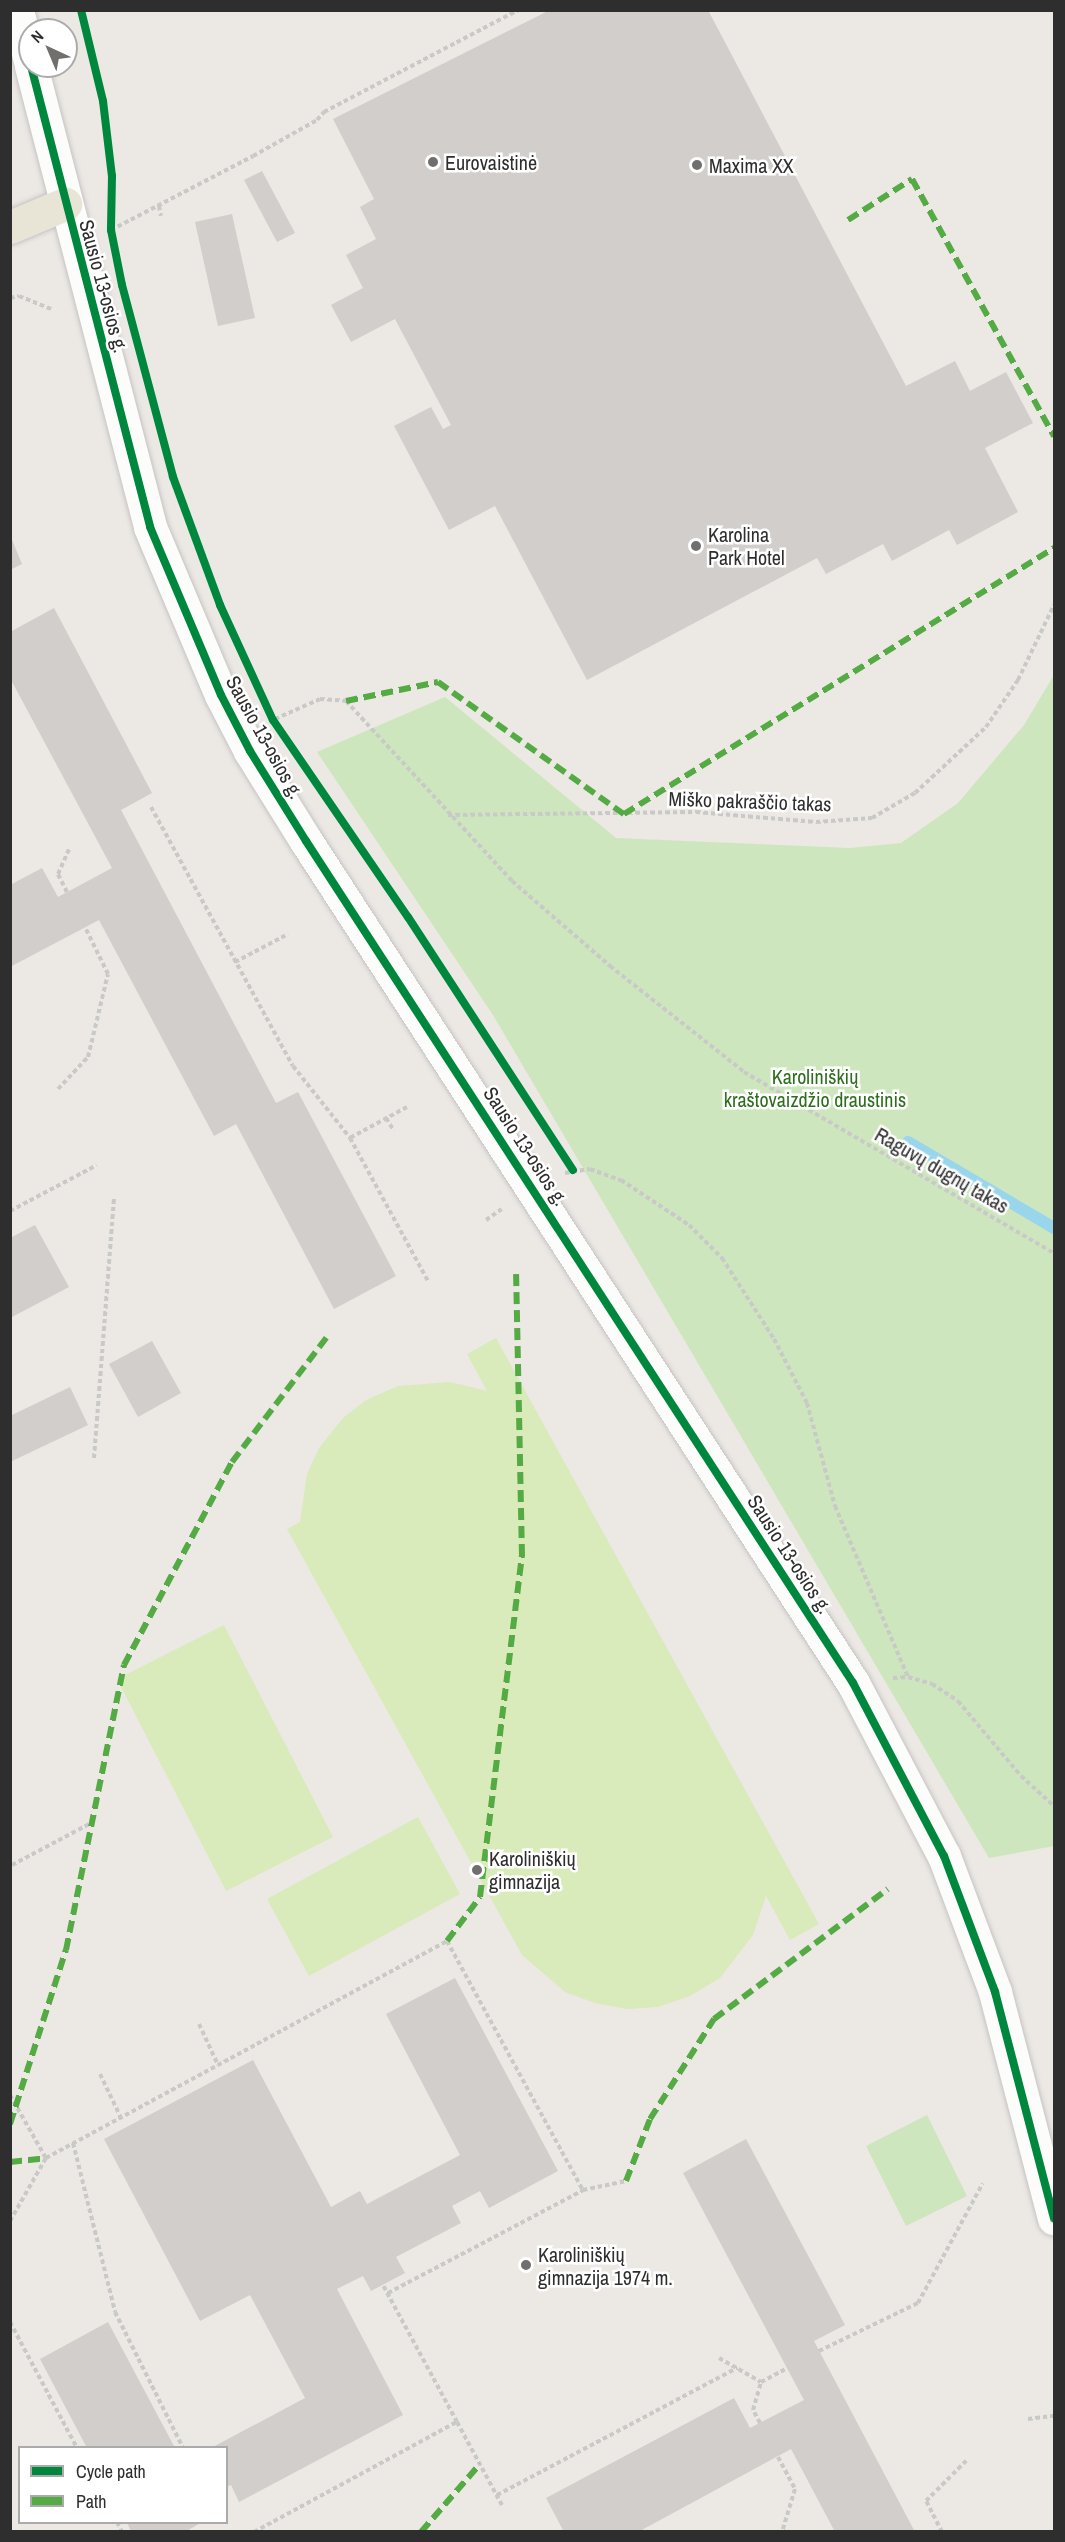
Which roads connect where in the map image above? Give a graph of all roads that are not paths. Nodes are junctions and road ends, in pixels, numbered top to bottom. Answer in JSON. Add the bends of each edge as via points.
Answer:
{"nodes":[{"id":1,"x":34,"y":78,"type":"edge"},
{"id":2,"x":65,"y":204,"type":"junction"},
{"id":3,"x":10,"y":227,"type":"edge"},
{"id":4,"x":1054,"y":2218,"type":"edge"}],
"edges":[{"from":1,"to":2,"type":"street","name":"Sausio 13-osios g."},
{"from":2,"to":3,"type":"main road"},
{"from":2,"to":4,"type":"street","name":"Sausio 13-osios g.","via":[[150,527],[187,620],[250,750],[853,1683],[944,1856],[991,1982]]}]}
